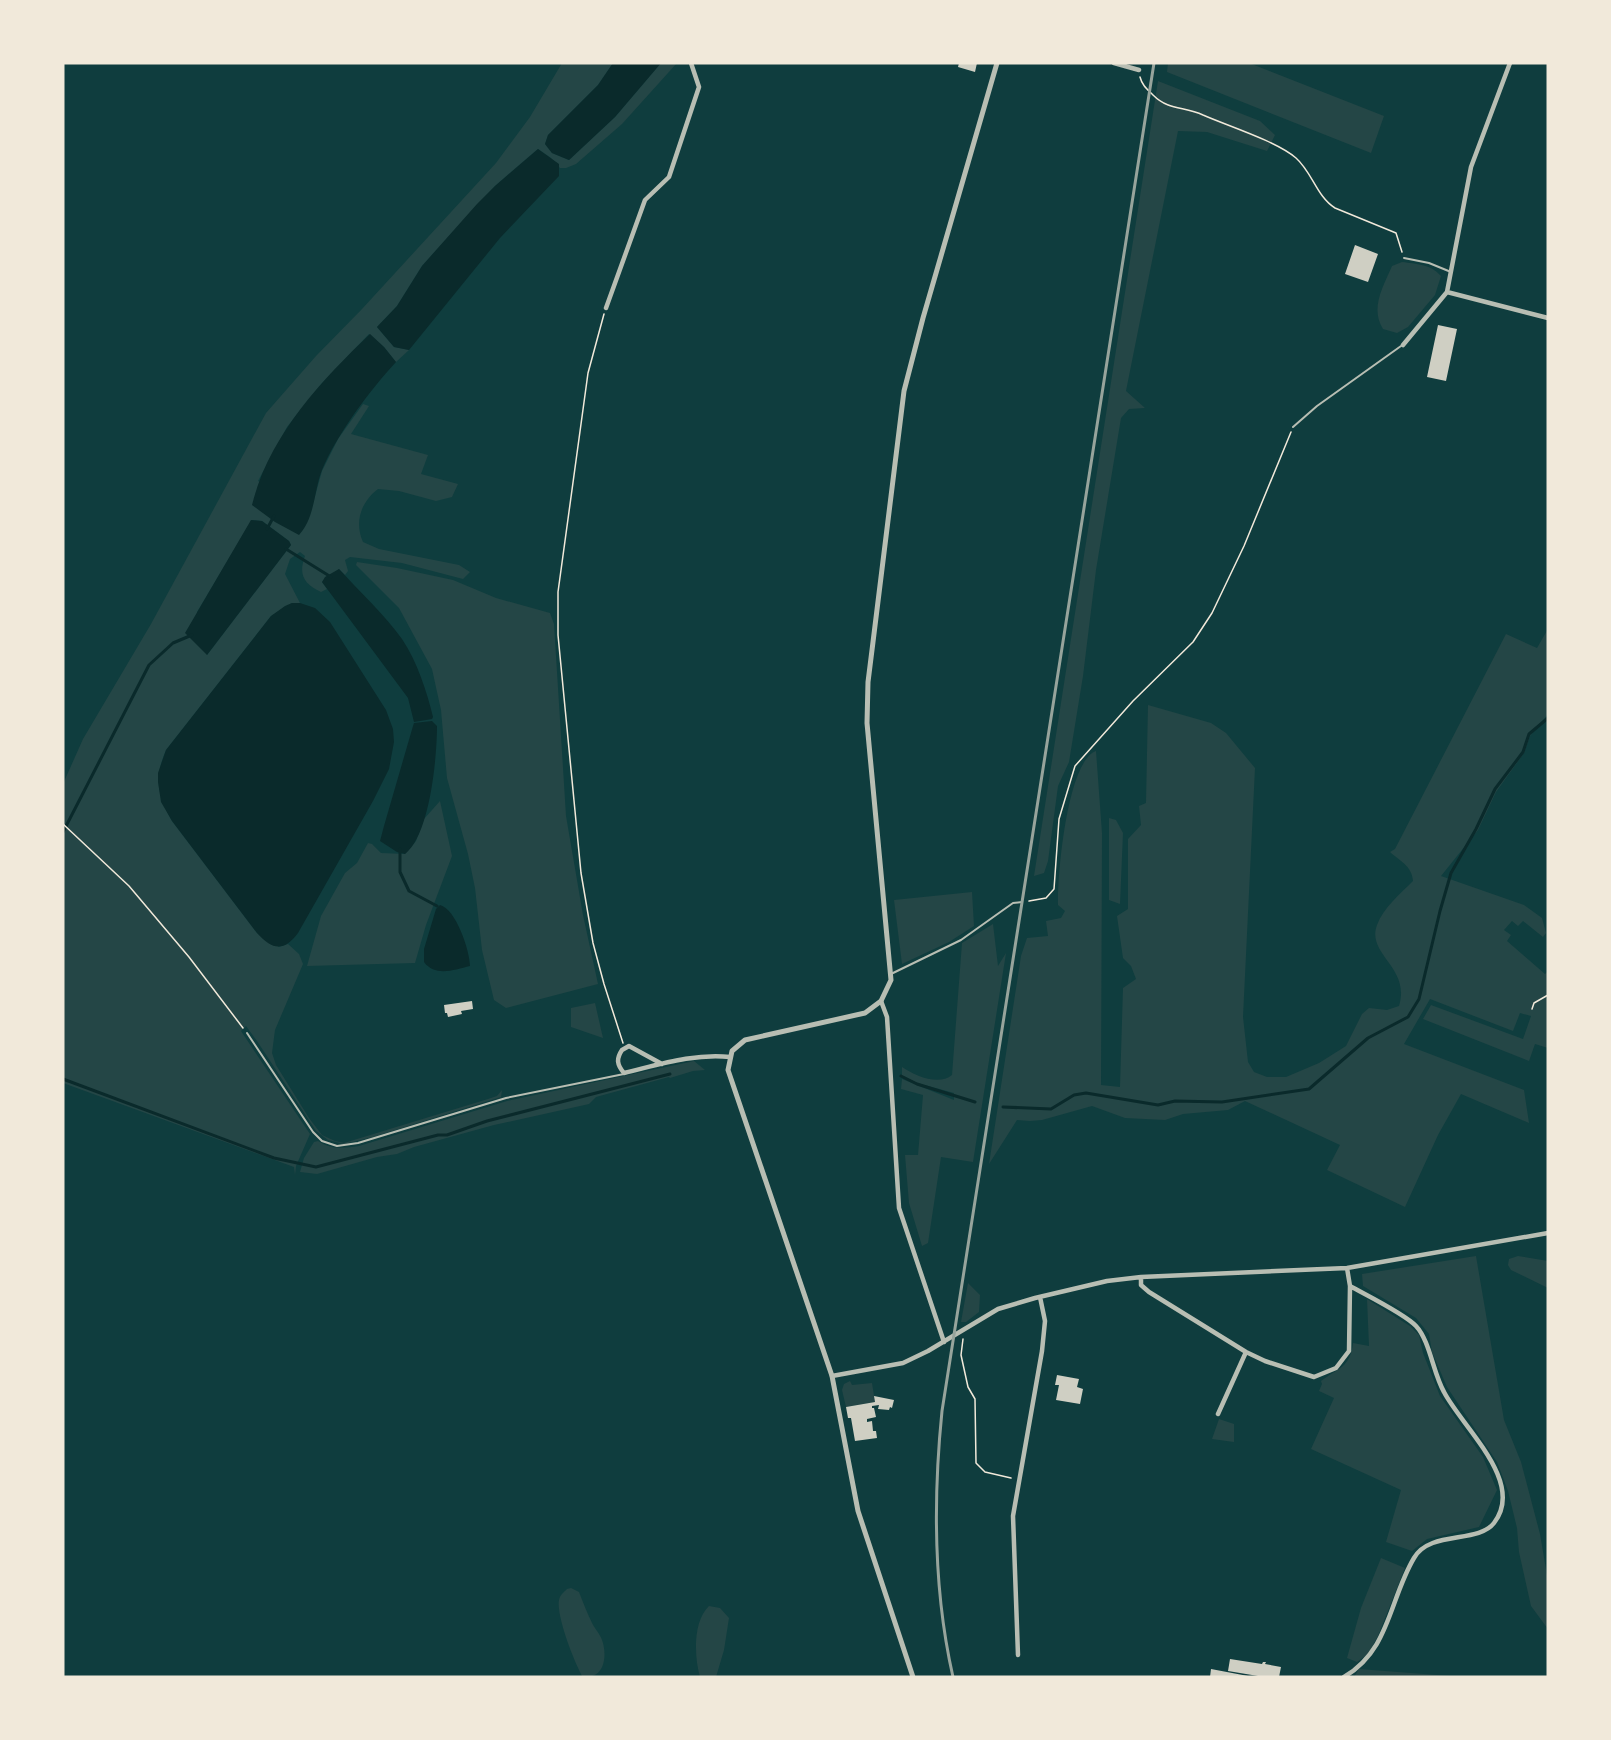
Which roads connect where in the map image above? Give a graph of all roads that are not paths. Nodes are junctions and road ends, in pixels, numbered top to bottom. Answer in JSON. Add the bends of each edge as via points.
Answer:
{"nodes":[{"id":1,"x":691,"y":63,"type":"edge"},
{"id":2,"x":998,"y":63,"type":"edge"},
{"id":3,"x":1114,"y":63,"type":"edge"},
{"id":4,"x":1510,"y":63,"type":"edge"},
{"id":5,"x":1139,"y":70,"type":"dead end"},
{"id":6,"x":1404,"y":258,"type":"road end"},
{"id":7,"x":1451,"y":272,"type":"junction"},
{"id":8,"x":1447,"y":292,"type":"junction"},
{"id":9,"x":606,"y":308,"type":"road end"},
{"id":10,"x":1548,"y":318,"type":"edge"},
{"id":11,"x":1403,"y":345,"type":"joint"},
{"id":12,"x":1293,"y":427,"type":"road end"},
{"id":13,"x":1022,"y":902,"type":"road end"},
{"id":14,"x":891,"y":974,"type":"junction"},
{"id":15,"x":881,"y":1001,"type":"junction"},
{"id":16,"x":247,"y":1033,"type":"road end"},
{"id":17,"x":730,"y":1057,"type":"junction"},
{"id":18,"x":662,"y":1064,"type":"junction"},
{"id":19,"x":624,"y":1073,"type":"junction"},
{"id":20,"x":1548,"y":1233,"type":"edge"},
{"id":21,"x":1347,"y":1268,"type":"junction"},
{"id":22,"x":1141,"y":1277,"type":"junction"},
{"id":23,"x":1350,"y":1286,"type":"junction"},
{"id":24,"x":1040,"y":1296,"type":"junction"},
{"id":25,"x":944,"y":1342,"type":"junction"},
{"id":26,"x":1246,"y":1352,"type":"junction"},
{"id":27,"x":832,"y":1376,"type":"junction"},
{"id":28,"x":1218,"y":1414,"type":"dead end"},
{"id":29,"x":1018,"y":1655,"type":"dead end"},
{"id":30,"x":913,"y":1677,"type":"edge"},
{"id":31,"x":1344,"y":1677,"type":"edge"}],
"edges":[{"from":1,"to":9,"type":"street","via":[[699,87],[669,177],[645,200]]},
{"from":2,"to":14,"type":"street","via":[[904,391],[868,682],[867,723]]},
{"from":3,"to":5,"type":"street"},
{"from":4,"to":7,"type":"street","via":[[1471,167]]},
{"from":6,"to":7,"type":"lane","via":[[1429,262]]},
{"from":7,"to":8,"type":"street"},
{"from":8,"to":10,"type":"street"},
{"from":8,"to":11,"type":"street"},
{"from":11,"to":12,"type":"lane"},
{"from":13,"to":14,"type":"lane","via":[[1013,903],[961,940]]},
{"from":14,"to":15,"type":"street"},
{"from":15,"to":17,"type":"street","via":[[860,1014],[746,1040]]},
{"from":15,"to":25,"type":"street","via":[[887,1017],[899,1208]]},
{"from":16,"to":19,"type":"lane","via":[[313,1132],[322,1141],[336,1146],[366,1141],[506,1098]]},
{"from":17,"to":18,"type":"street","via":[[709,1056]]},
{"from":17,"to":27,"type":"street","via":[[731,1083]]},
{"from":18,"to":19,"type":"street"},
{"from":18,"to":19,"type":"street","via":[[625,1047],[618,1058]]},
{"from":20,"to":21,"type":"street"},
{"from":21,"to":22,"type":"street"},
{"from":21,"to":23,"type":"street"},
{"from":22,"to":24,"type":"street"},
{"from":22,"to":26,"type":"street","via":[[1149,1292]]},
{"from":23,"to":26,"type":"street","via":[[1349,1352],[1336,1368],[1314,1377]]},
{"from":23,"to":31,"type":"street","via":[[1414,1323],[1424,1335],[1444,1392],[1494,1465],[1504,1491],[1499,1515],[1488,1530],[1428,1544],[1417,1552],[1381,1639],[1373,1652]]},
{"from":24,"to":25,"type":"street","via":[[998,1309]]},
{"from":24,"to":29,"type":"street","via":[[1045,1321],[1042,1351],[1013,1516]]},
{"from":25,"to":27,"type":"street","via":[[903,1363]]},
{"from":26,"to":28,"type":"street"},
{"from":27,"to":30,"type":"street","via":[[858,1511]]}]}
